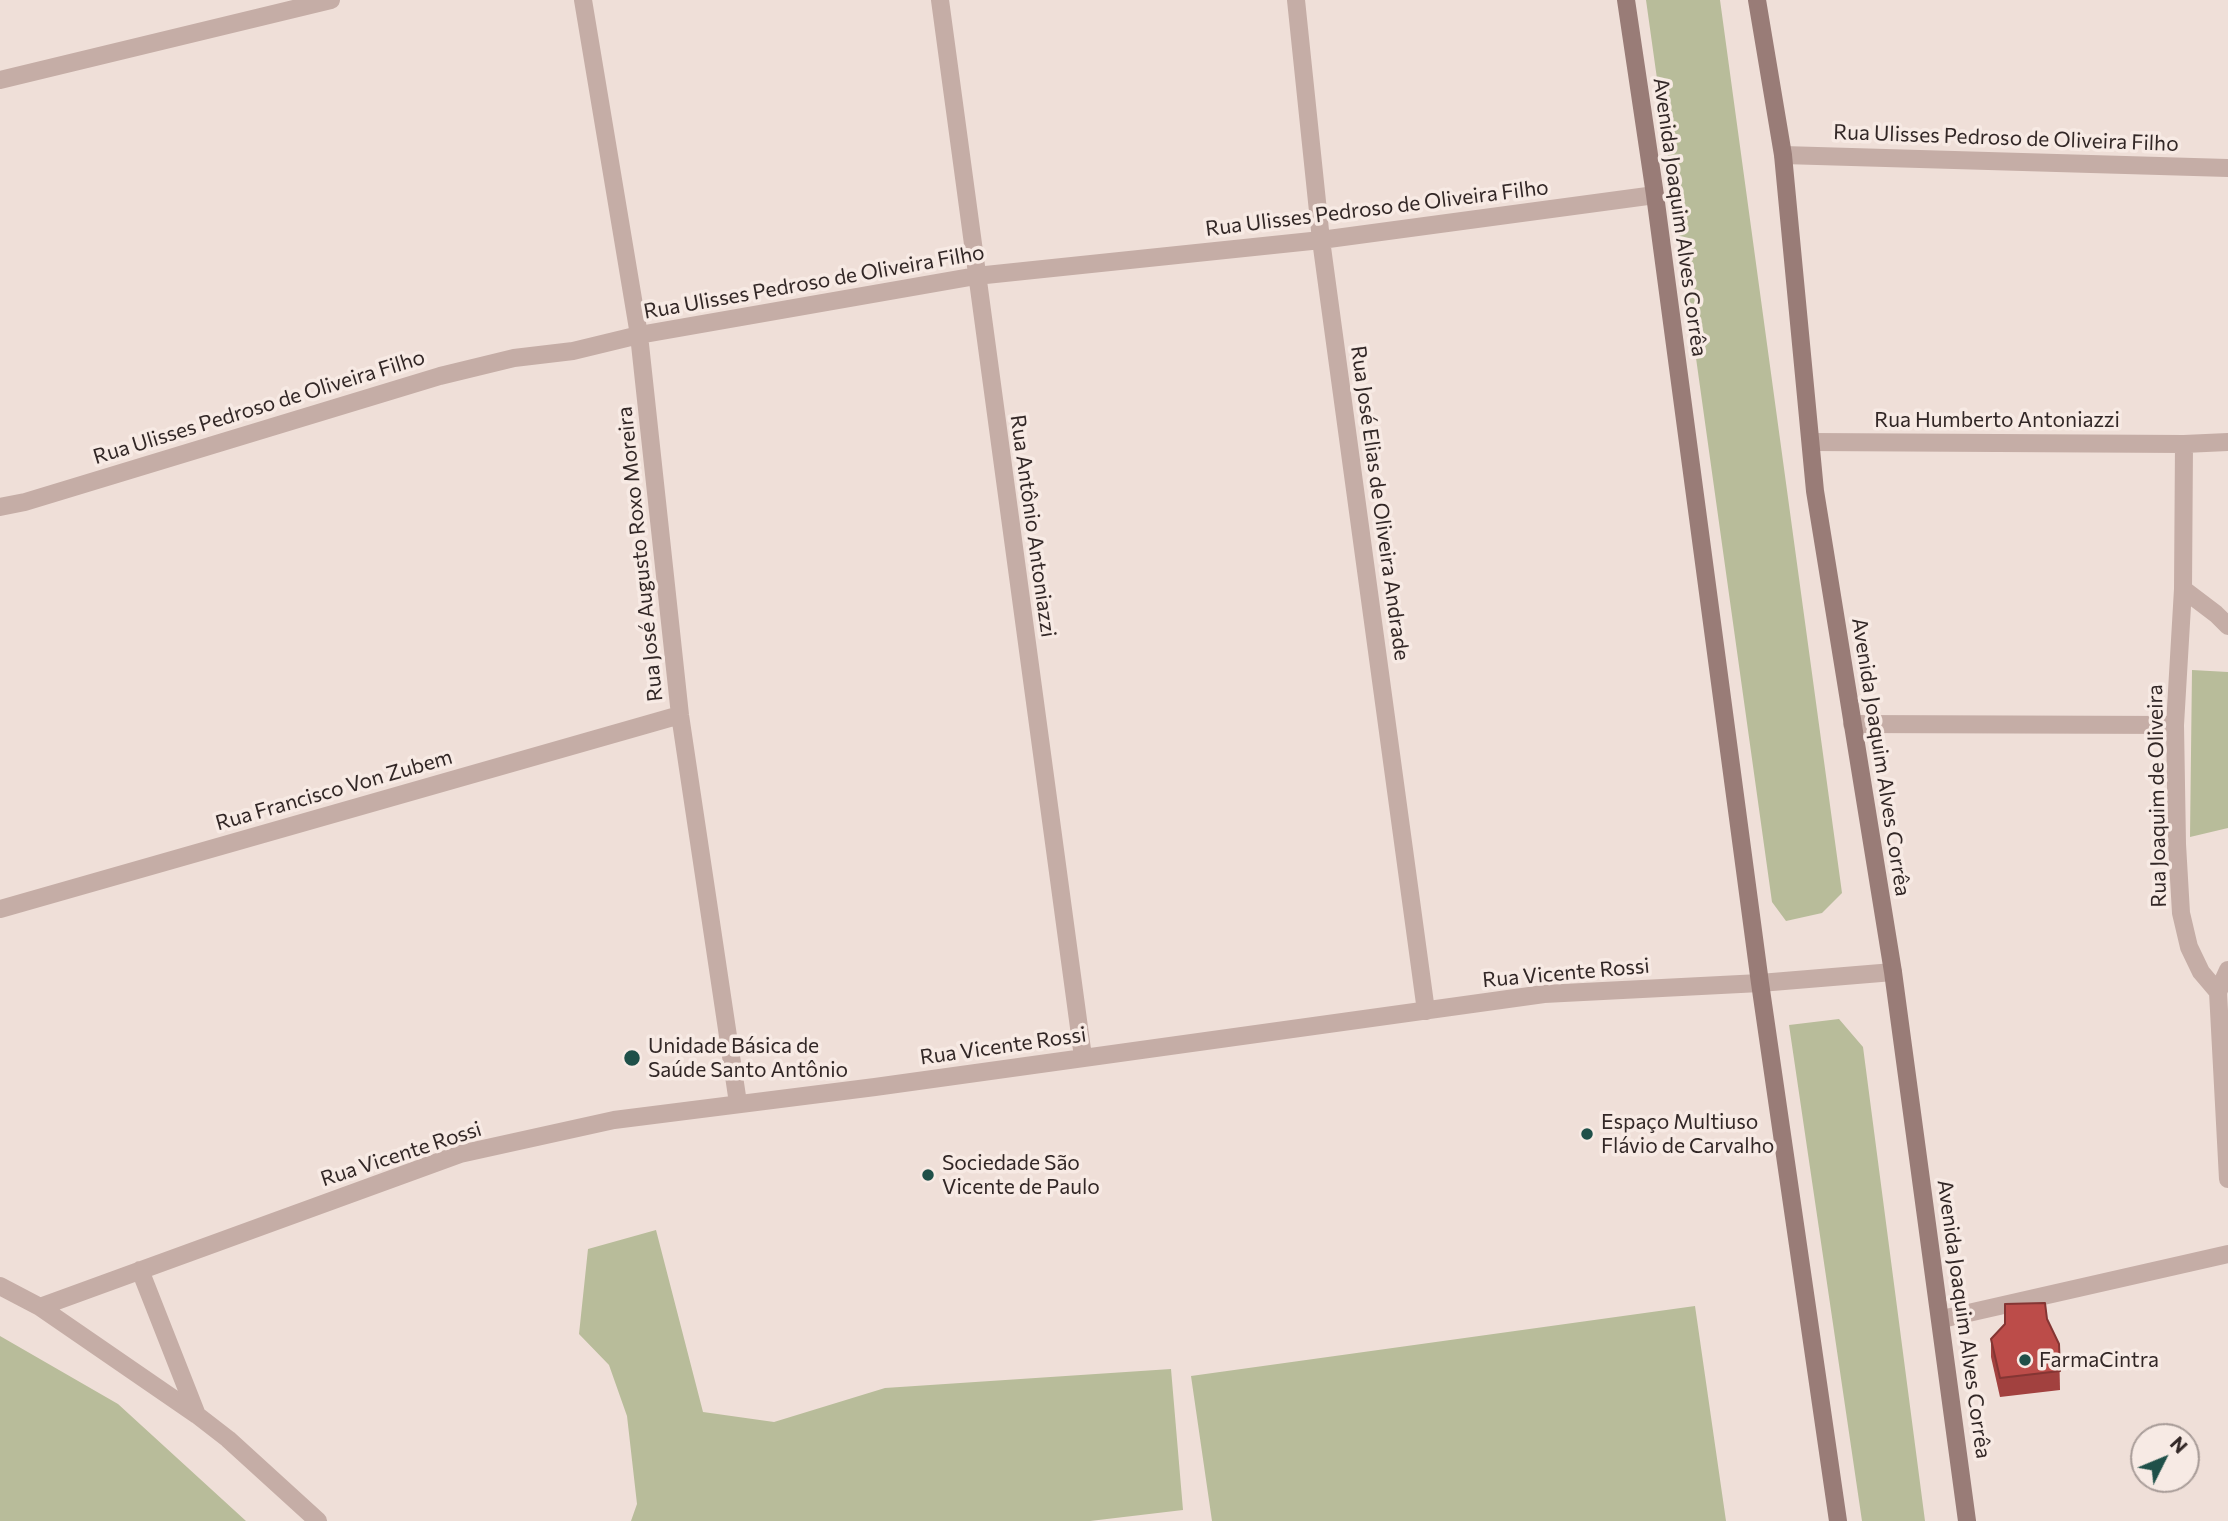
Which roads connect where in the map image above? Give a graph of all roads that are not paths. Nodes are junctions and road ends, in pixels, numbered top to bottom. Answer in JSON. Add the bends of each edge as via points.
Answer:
{"nodes":[{"id":1,"x":331,"y":0,"type":"edge"},
{"id":2,"x":583,"y":0,"type":"edge"},
{"id":3,"x":940,"y":0,"type":"edge"},
{"id":4,"x":1296,"y":0,"type":"edge"},
{"id":5,"x":1626,"y":0,"type":"edge"},
{"id":6,"x":1757,"y":0,"type":"edge"},
{"id":7,"x":0,"y":80,"type":"edge"},
{"id":8,"x":1783,"y":155,"type":"junction"},
{"id":9,"x":2228,"y":168,"type":"edge"},
{"id":10,"x":1655,"y":195,"type":"junction"},
{"id":11,"x":1321,"y":240,"type":"junction"},
{"id":12,"x":976,"y":276,"type":"junction"},
{"id":13,"x":639,"y":335,"type":"junction"},
{"id":14,"x":1811,"y":442,"type":"junction"},
{"id":15,"x":2228,"y":442,"type":"edge"},
{"id":16,"x":2184,"y":444,"type":"junction"},
{"id":17,"x":0,"y":507,"type":"edge"},
{"id":18,"x":2183,"y":589,"type":"junction"},
{"id":19,"x":2228,"y":626,"type":"edge"},
{"id":20,"x":680,"y":715,"type":"junction"},
{"id":21,"x":1852,"y":724,"type":"junction"},
{"id":22,"x":2175,"y":725,"type":"junction"},
{"id":23,"x":0,"y":909,"type":"edge"},
{"id":24,"x":2228,"y":970,"type":"edge"},
{"id":25,"x":1894,"y":972,"type":"junction"},
{"id":26,"x":1760,"y":983,"type":"junction"},
{"id":27,"x":2218,"y":992,"type":"junction"},
{"id":28,"x":1426,"y":1011,"type":"junction"},
{"id":29,"x":1083,"y":1057,"type":"junction"},
{"id":30,"x":737,"y":1103,"type":"junction"},
{"id":31,"x":2228,"y":1179,"type":"edge"},
{"id":32,"x":2228,"y":1254,"type":"edge"},
{"id":33,"x":140,"y":1270,"type":"junction"},
{"id":34,"x":0,"y":1286,"type":"edge"},
{"id":35,"x":40,"y":1307,"type":"junction"},
{"id":36,"x":1942,"y":1319,"type":"junction"},
{"id":37,"x":197,"y":1415,"type":"junction"},
{"id":38,"x":318,"y":1521,"type":"edge"},
{"id":39,"x":1838,"y":1521,"type":"edge"},
{"id":40,"x":1967,"y":1521,"type":"edge"}],
"edges":[{"from":1,"to":7,"type":"street"},
{"from":2,"to":13,"type":"street","name":"Rua José Augusto Roxo Moreira"},
{"from":3,"to":12,"type":"street","name":"Rua Antônio Antoniazzi"},
{"from":4,"to":11,"type":"street","name":"Rua José Elias de Oliveira Andrade"},
{"from":5,"to":10,"type":"main road","name":"Avenida Joaquim Alves Corrêa"},
{"from":6,"to":8,"type":"main road","name":"Avenida Joaquim Alves Corrêa"},
{"from":8,"to":9,"type":"street","name":"Rua Ulisses Pedroso de Oliveira Filho"},
{"from":8,"to":14,"type":"main road","name":"Avenida Joaquim Alves Corrêa"},
{"from":10,"to":11,"type":"street","name":"Rua Ulisses Pedroso de Oliveira Filho"},
{"from":10,"to":26,"type":"main road","name":"Avenida Joaquim Alves Corrêa"},
{"from":11,"to":12,"type":"street","name":"Rua Ulisses Pedroso de Oliveira Filho"},
{"from":11,"to":28,"type":"street","name":"Rua José Elias de Oliveira Andrade"},
{"from":12,"to":13,"type":"street","name":"Rua Ulisses Pedroso de Oliveira Filho"},
{"from":12,"to":29,"type":"street","name":"Rua Antônio Antoniazzi"},
{"from":13,"to":17,"type":"street","name":"Rua Ulisses Pedroso de Oliveira Filho","via":[[440,376]]},
{"from":13,"to":20,"type":"street","name":"Rua José Augusto Roxo Moreira"},
{"from":14,"to":16,"type":"street","name":"Rua Humberto Antoniazzi"},
{"from":14,"to":21,"type":"main road","name":"Avenida Joaquim Alves Corrêa"},
{"from":15,"to":16,"type":"street"},
{"from":16,"to":18,"type":"street","name":"Rua Joaquim de Oliveira"},
{"from":18,"to":19,"type":"street"},
{"from":18,"to":22,"type":"street","name":"Rua Joaquim de Oliveira"},
{"from":20,"to":23,"type":"street","name":"Rua Francisco Von Zubem"},
{"from":20,"to":30,"type":"street","name":"Rua José Augusto Roxo Moreira"},
{"from":21,"to":22,"type":"street"},
{"from":21,"to":25,"type":"main road","name":"Avenida Joaquim Alves Corrêa"},
{"from":22,"to":27,"type":"street","name":"Rua Joaquim de Oliveira","via":[[2181,913],[2189,947]]},
{"from":24,"to":27,"type":"street"},
{"from":25,"to":26,"type":"street","name":"Rua Vicente Rossi"},
{"from":25,"to":36,"type":"main road","name":"Avenida Joaquim Alves Corrêa"},
{"from":26,"to":28,"type":"street","name":"Rua Vicente Rossi","via":[[1544,994]]},
{"from":26,"to":39,"type":"main road","name":"Avenida Joaquim Alves Corrêa"},
{"from":27,"to":31,"type":"street"},
{"from":28,"to":29,"type":"street","name":"Rua Vicente Rossi"},
{"from":29,"to":30,"type":"street","name":"Rua Vicente Rossi"},
{"from":30,"to":33,"type":"street","name":"Rua Vicente Rossi","via":[[614,1120],[460,1154]]},
{"from":32,"to":36,"type":"street"},
{"from":33,"to":35,"type":"street","name":"Rua Vicente Rossi"},
{"from":33,"to":37,"type":"street"},
{"from":34,"to":35,"type":"street"},
{"from":35,"to":37,"type":"street"},
{"from":36,"to":40,"type":"main road","name":"Avenida Joaquim Alves Corrêa"},
{"from":37,"to":38,"type":"street"}]}
